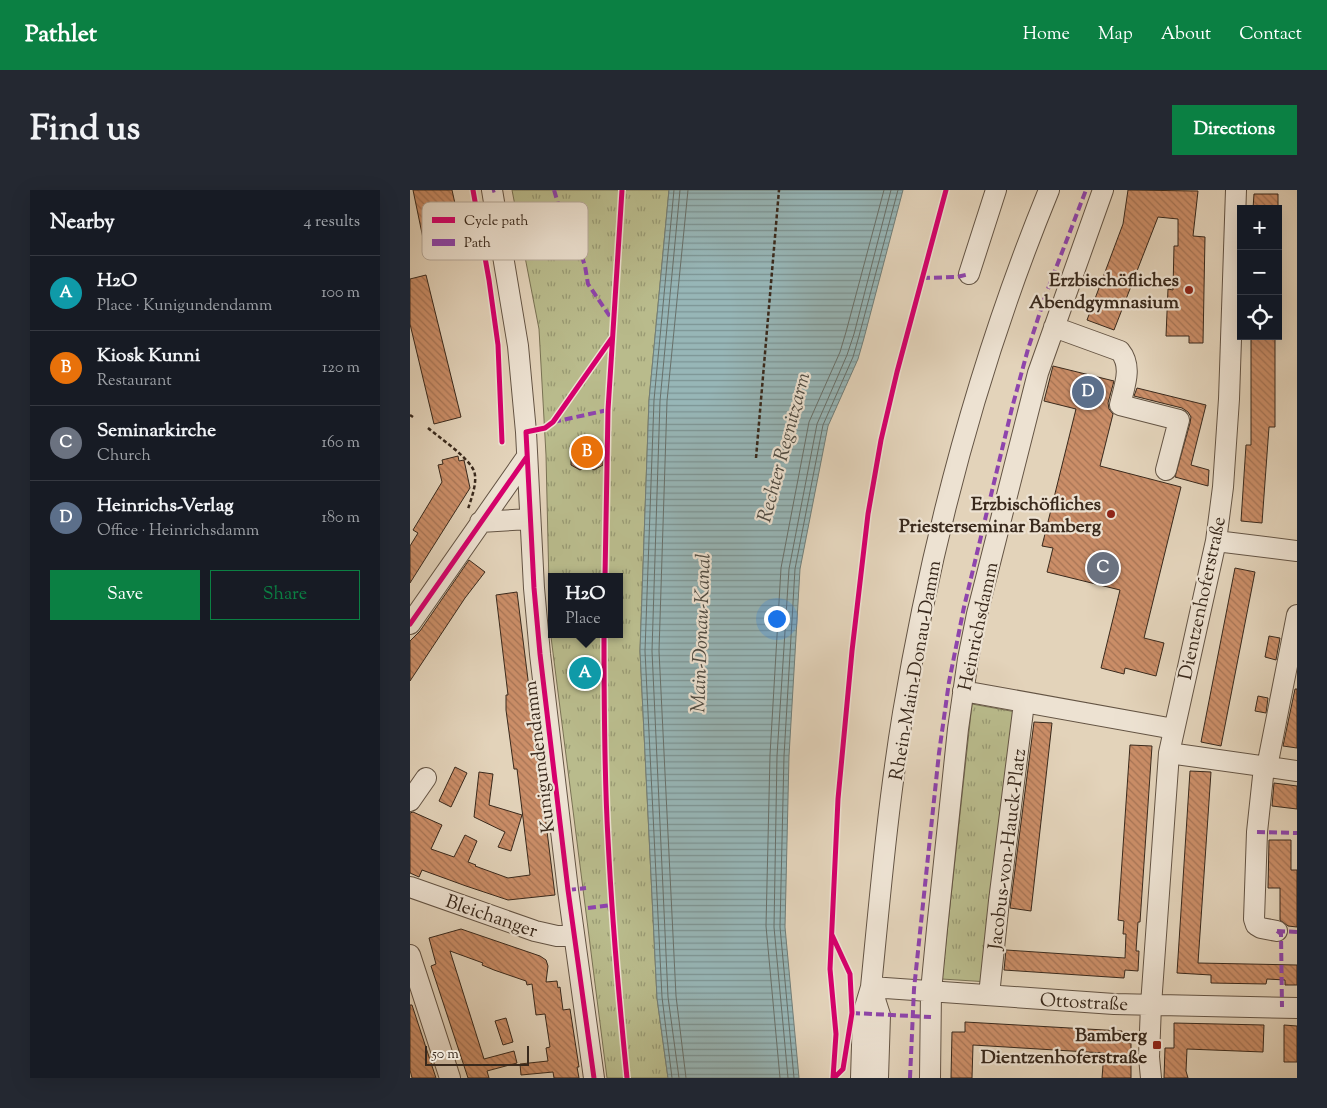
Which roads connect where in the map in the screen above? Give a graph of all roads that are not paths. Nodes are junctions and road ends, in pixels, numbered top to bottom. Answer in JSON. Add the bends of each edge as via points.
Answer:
{"nodes":[{"id":1,"x":996,"y":190,"type":"edge"},
{"id":2,"x":1049,"y":190,"type":"edge"},
{"id":3,"x":1103,"y":190,"type":"edge"},
{"id":4,"x":1236,"y":190,"type":"edge"},
{"id":5,"x":504,"y":260,"type":"edge"},
{"id":6,"x":968,"y":274,"type":"dead end"},
{"id":7,"x":1054,"y":327,"type":"junction"},
{"id":8,"x":526,"y":458,"type":"junction"},
{"id":9,"x":1166,"y":470,"type":"dead end"},
{"id":10,"x":473,"y":519,"type":"junction"},
{"id":11,"x":530,"y":519,"type":"junction"},
{"id":12,"x":1216,"y":541,"type":"junction"},
{"id":13,"x":1297,"y":551,"type":"edge"},
{"id":14,"x":1297,"y":615,"type":"edge"},
{"id":15,"x":410,"y":624,"type":"edge"},
{"id":16,"x":963,"y":691,"type":"junction"},
{"id":17,"x":1024,"y":703,"type":"junction"},
{"id":18,"x":1174,"y":729,"type":"junction"},
{"id":19,"x":1169,"y":753,"type":"junction"},
{"id":20,"x":1265,"y":767,"type":"junction"},
{"id":21,"x":1297,"y":771,"type":"edge"},
{"id":22,"x":426,"y":778,"type":"dead end"},
{"id":23,"x":410,"y":801,"type":"edge"},
{"id":24,"x":410,"y":887,"type":"edge"},
{"id":25,"x":1277,"y":931,"type":"dead end"},
{"id":26,"x":574,"y":936,"type":"junction"},
{"id":27,"x":410,"y":954,"type":"edge"},
{"id":28,"x":870,"y":987,"type":"junction"},
{"id":29,"x":931,"y":991,"type":"junction"},
{"id":30,"x":990,"y":995,"type":"junction"},
{"id":31,"x":1151,"y":1005,"type":"junction"},
{"id":32,"x":1297,"y":1008,"type":"edge"},
{"id":33,"x":450,"y":1078,"type":"edge"},
{"id":34,"x":594,"y":1078,"type":"edge"},
{"id":35,"x":861,"y":1078,"type":"edge"},
{"id":36,"x":878,"y":1078,"type":"edge"},
{"id":37,"x":930,"y":1078,"type":"edge"},
{"id":38,"x":1151,"y":1078,"type":"edge"}],
"edges":[{"from":1,"to":6,"type":"street"},
{"from":2,"to":28,"type":"street","name":"Rhein-Main-Donau-Damm","via":[[1011,291],[946,504],[903,713]]},
{"from":3,"to":7,"type":"street","name":"Heinrichsdamm"},
{"from":4,"to":12,"type":"street","name":"Dientzenhoferstraße","via":[[1229,399]]},
{"from":5,"to":8,"type":"street","name":"Kunigundendamm","via":[[518,346]]},
{"from":7,"to":9,"type":"street","via":[[1120,351],[1126,358],[1128,367],[1120,405],[1179,420]]},
{"from":7,"to":16,"type":"street","name":"Heinrichsdamm","via":[[1038,374],[977,614]]},
{"from":8,"to":10,"type":"street"},
{"from":8,"to":11,"type":"street","name":"Kunigundendamm"},
{"from":10,"to":11,"type":"street"},
{"from":10,"to":15,"type":"street"},
{"from":11,"to":26,"type":"street","name":"Kunigundendamm","via":[[540,654]]},
{"from":12,"to":13,"type":"street"},
{"from":12,"to":18,"type":"street","name":"Dientzenhoferstraße"},
{"from":14,"to":20,"type":"street"},
{"from":16,"to":17,"type":"street"},
{"from":16,"to":29,"type":"street","name":"Heinrichsdamm"},
{"from":17,"to":18,"type":"street"},
{"from":17,"to":30,"type":"street","name":"Jacobus-von-Hauck-Platz"},
{"from":18,"to":19,"type":"street","name":"Dientzenhoferstraße"},
{"from":19,"to":20,"type":"street"},
{"from":19,"to":31,"type":"street","name":"Dientzenhoferstraße"},
{"from":20,"to":21,"type":"street"},
{"from":20,"to":25,"type":"street","via":[[1257,832],[1254,919],[1261,928]]},
{"from":22,"to":23,"type":"street"},
{"from":24,"to":26,"type":"street","name":"Bleichanger","via":[[535,931]]},
{"from":26,"to":34,"type":"street","name":"Kunigundendamm"},
{"from":27,"to":33,"type":"street"},
{"from":28,"to":29,"type":"street","name":"Ottostraße"},
{"from":28,"to":35,"type":"street","name":"Rhein-Main-Donau-Damm","via":[[863,1014]]},
{"from":28,"to":36,"type":"street","name":"Rhein-Main-Donau-Damm","via":[[880,1015]]},
{"from":29,"to":30,"type":"street","name":"Ottostraße"},
{"from":29,"to":37,"type":"street","name":"Heinrichsdamm"},
{"from":30,"to":31,"type":"street","name":"Ottostraße"},
{"from":31,"to":32,"type":"street","name":"Ottostraße"},
{"from":31,"to":38,"type":"street","name":"Dientzenhoferstraße"}]}
